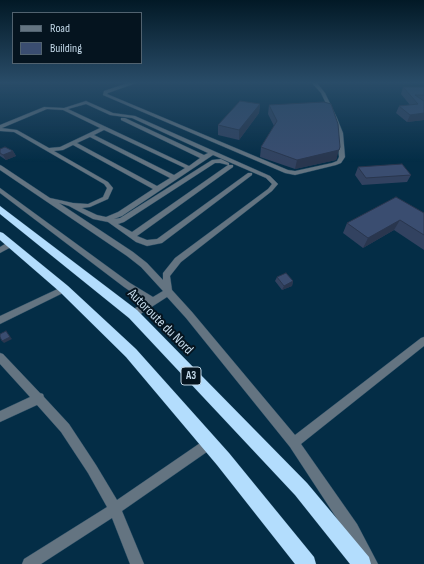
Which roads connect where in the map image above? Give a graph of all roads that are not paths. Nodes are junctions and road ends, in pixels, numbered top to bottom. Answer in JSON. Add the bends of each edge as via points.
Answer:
{"nodes":[{"id":1,"x":43,"y":109,"type":"edge"},
{"id":2,"x":64,"y":109,"type":"edge"},
{"id":3,"x":102,"y":109,"type":"edge"},
{"id":4,"x":139,"y":109,"type":"edge"},
{"id":5,"x":331,"y":109,"type":"edge"},
{"id":6,"x":112,"y":114,"type":"junction"},
{"id":7,"x":0,"y":128,"type":"edge"},
{"id":8,"x":104,"y":128,"type":"junction"},
{"id":9,"x":90,"y":135,"type":"junction"},
{"id":10,"x":73,"y":143,"type":"junction"},
{"id":11,"x":48,"y":150,"type":"junction"},
{"id":12,"x":213,"y":152,"type":"junction"},
{"id":13,"x":205,"y":158,"type":"junction"},
{"id":14,"x":231,"y":166,"type":"junction"},
{"id":15,"x":0,"y":167,"type":"edge"},
{"id":16,"x":189,"y":168,"type":"junction"},
{"id":17,"x":250,"y":174,"type":"junction"},
{"id":18,"x":174,"y":178,"type":"junction"},
{"id":19,"x":157,"y":189,"type":"junction"},
{"id":20,"x":0,"y":190,"type":"edge"},
{"id":21,"x":270,"y":190,"type":"junction"},
{"id":22,"x":38,"y":194,"type":"junction"},
{"id":23,"x":71,"y":205,"type":"junction"},
{"id":24,"x":0,"y":209,"type":"edge"},
{"id":25,"x":107,"y":221,"type":"junction"},
{"id":26,"x":132,"y":236,"type":"junction"},
{"id":27,"x":3,"y":243,"type":"edge"},
{"id":28,"x":64,"y":289,"type":"junction"},
{"id":29,"x":168,"y":292,"type":"junction"},
{"id":30,"x":153,"y":302,"type":"junction"},
{"id":31,"x":133,"y":314,"type":"junction"},
{"id":32,"x":0,"y":320,"type":"edge"},
{"id":33,"x":424,"y":341,"type":"edge"},
{"id":34,"x":0,"y":357,"type":"edge"},
{"id":35,"x":39,"y":398,"type":"junction"},
{"id":36,"x":0,"y":417,"type":"edge"},
{"id":37,"x":210,"y":443,"type":"junction"},
{"id":38,"x":294,"y":443,"type":"junction"},
{"id":39,"x":115,"y":509,"type":"junction"},
{"id":40,"x":29,"y":564,"type":"edge"},
{"id":41,"x":137,"y":564,"type":"edge"},
{"id":42,"x":307,"y":564,"type":"edge"},
{"id":43,"x":362,"y":564,"type":"edge"},
{"id":44,"x":371,"y":564,"type":"edge"}],
"edges":[{"from":1,"to":7,"type":"street"},
{"from":2,"to":8,"type":"street"},
{"from":3,"to":6,"type":"street"},
{"from":4,"to":5,"type":"street","via":[[280,169],[296,173],[334,164],[342,157],[340,133]]},
{"from":6,"to":12,"type":"street","via":[[133,117]]},
{"from":6,"to":13,"type":"street"},
{"from":7,"to":11,"type":"street","via":[[15,131]]},
{"from":8,"to":9,"type":"street"},
{"from":8,"to":16,"type":"street"},
{"from":9,"to":10,"type":"street"},
{"from":9,"to":18,"type":"street"},
{"from":10,"to":11,"type":"street","via":[[60,149]]},
{"from":10,"to":19,"type":"street"},
{"from":11,"to":23,"type":"street","via":[[106,183],[110,188],[106,198],[97,203],[88,206]]},
{"from":12,"to":13,"type":"street"},
{"from":12,"to":21,"type":"street","via":[[268,177],[275,184]]},
{"from":13,"to":16,"type":"street"},
{"from":14,"to":17,"type":"street"},
{"from":14,"to":25,"type":"street","via":[[214,161],[122,220]]},
{"from":14,"to":26,"type":"street"},
{"from":15,"to":22,"type":"street"},
{"from":16,"to":18,"type":"street"},
{"from":17,"to":21,"type":"street","via":[[266,181],[270,185]]},
{"from":17,"to":26,"type":"street","via":[[166,238],[147,243]]},
{"from":18,"to":19,"type":"street"},
{"from":19,"to":25,"type":"street"},
{"from":20,"to":30,"type":"street","via":[[126,285]]},
{"from":21,"to":29,"type":"street","via":[[178,260],[166,275]]},
{"from":22,"to":23,"type":"street"},
{"from":22,"to":29,"type":"street","via":[[130,254],[144,265]]},
{"from":23,"to":25,"type":"street","via":[[95,218]]},
{"from":24,"to":31,"type":"highway","name":"Autoroute du Nord","number":"A3"},
{"from":25,"to":26,"type":"street"},
{"from":27,"to":28,"type":"highway","number":"A3"},
{"from":28,"to":32,"type":"street"},
{"from":28,"to":37,"type":"highway","number":"A3","via":[[131,353]]},
{"from":29,"to":30,"type":"street"},
{"from":29,"to":38,"type":"street"},
{"from":30,"to":31,"type":"street"},
{"from":31,"to":43,"type":"highway","name":"Autoroute du Nord","number":"A3","via":[[301,488]]},
{"from":33,"to":38,"type":"street"},
{"from":34,"to":35,"type":"street"},
{"from":35,"to":36,"type":"street"},
{"from":35,"to":39,"type":"street","via":[[64,428]]},
{"from":37,"to":39,"type":"street"},
{"from":37,"to":42,"type":"highway","number":"A3"},
{"from":38,"to":44,"type":"street","via":[[352,529]]},
{"from":39,"to":40,"type":"street"},
{"from":39,"to":41,"type":"street"}]}
